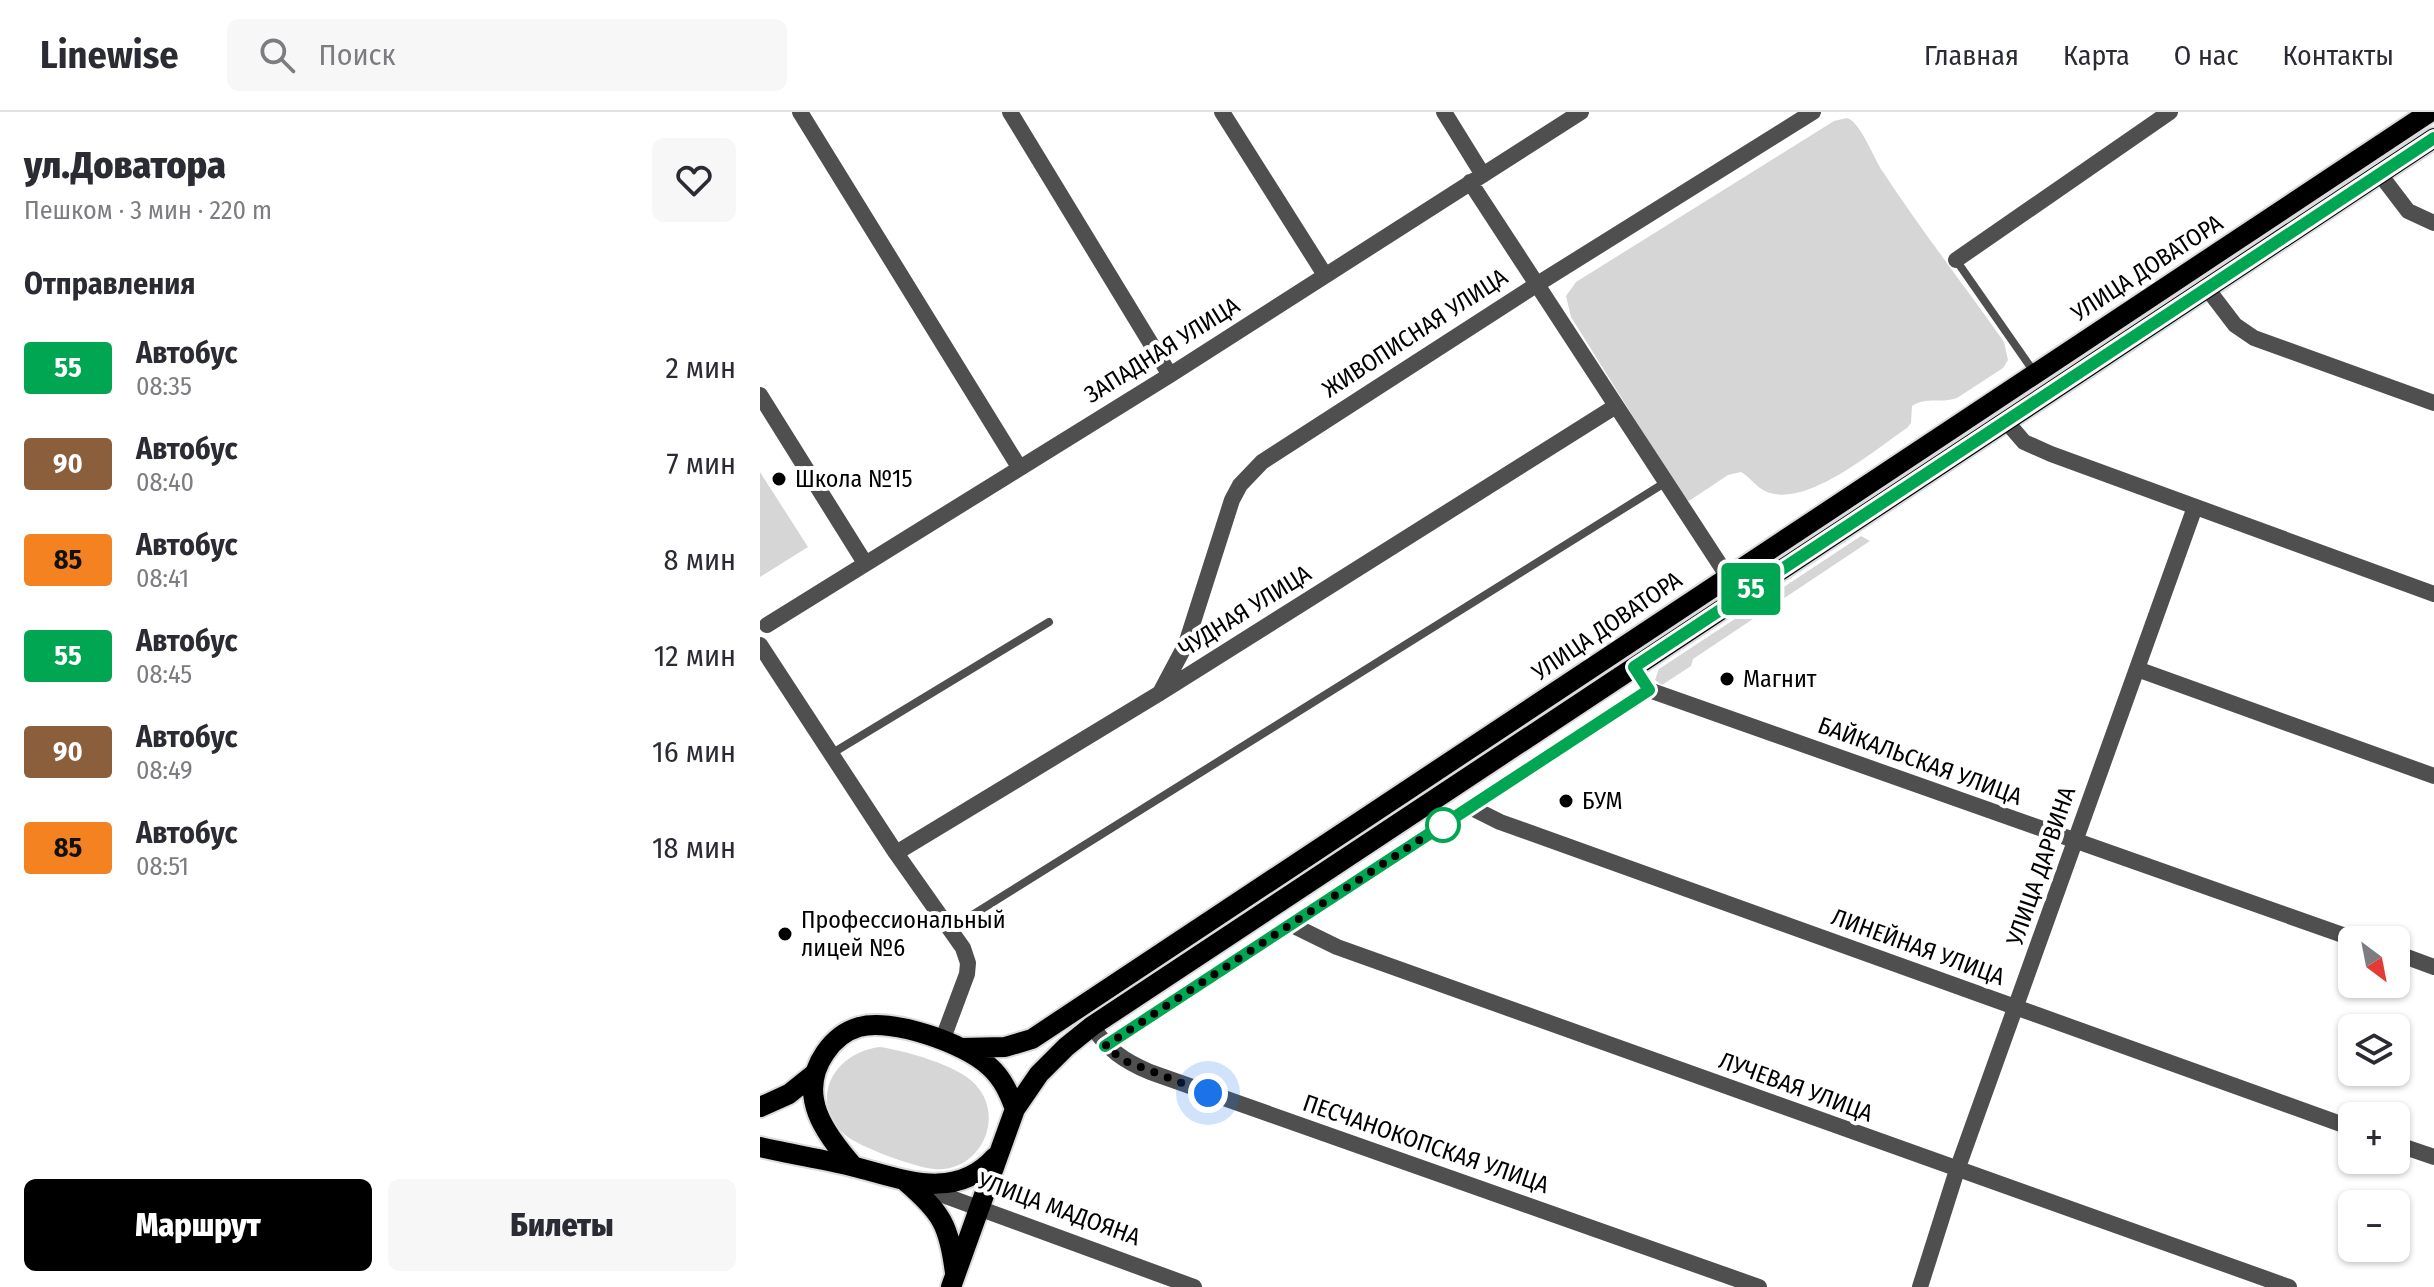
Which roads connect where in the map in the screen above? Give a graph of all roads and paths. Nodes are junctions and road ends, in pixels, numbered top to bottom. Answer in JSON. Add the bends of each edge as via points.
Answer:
{"nodes":[{"id":1,"x":800,"y":112,"type":"edge"},
{"id":2,"x":1010,"y":112,"type":"edge"},
{"id":3,"x":1222,"y":112,"type":"edge"},
{"id":4,"x":1444,"y":112,"type":"edge"},
{"id":5,"x":1581,"y":112,"type":"edge"},
{"id":6,"x":1813,"y":112,"type":"edge"},
{"id":7,"x":2170,"y":112,"type":"edge"},
{"id":8,"x":2430,"y":112,"type":"edge"},
{"id":9,"x":2434,"y":138,"type":"edge"},
{"id":10,"x":2379,"y":173,"type":"junction"},
{"id":11,"x":1476,"y":178,"type":"junction"},
{"id":12,"x":2434,"y":223,"type":"edge"},
{"id":13,"x":1956,"y":260,"type":"joint"},
{"id":14,"x":1325,"y":275,"type":"junction"},
{"id":15,"x":1536,"y":285,"type":"junction"},
{"id":16,"x":2206,"y":287,"type":"junction"},
{"id":17,"x":2035,"y":373,"type":"junction"},
{"id":18,"x":1170,"y":375,"type":"junction"},
{"id":19,"x":760,"y":395,"type":"edge"},
{"id":20,"x":2434,"y":403,"type":"edge"},
{"id":21,"x":1616,"y":406,"type":"junction"},
{"id":22,"x":2005,"y":420,"type":"junction"},
{"id":23,"x":1019,"y":467,"type":"junction"},
{"id":24,"x":1666,"y":482,"type":"junction"},
{"id":25,"x":2195,"y":507,"type":"junction"},
{"id":26,"x":865,"y":563,"type":"junction"},
{"id":27,"x":1728,"y":577,"type":"junction"},
{"id":28,"x":2434,"y":594,"type":"edge"},
{"id":29,"x":1049,"y":622,"type":"dead end"},
{"id":30,"x":767,"y":625,"type":"dead end"},
{"id":31,"x":760,"y":645,"type":"edge"},
{"id":32,"x":1634,"y":667,"type":"junction"},
{"id":33,"x":2137,"y":669,"type":"junction"},
{"id":34,"x":1649,"y":690,"type":"junction"},
{"id":35,"x":1160,"y":693,"type":"junction"},
{"id":36,"x":831,"y":754,"type":"junction"},
{"id":37,"x":2434,"y":776,"type":"edge"},
{"id":38,"x":1470,"y":807,"type":"junction"},
{"id":39,"x":2074,"y":842,"type":"junction"},
{"id":40,"x":896,"y":853,"type":"junction"},
{"id":41,"x":1290,"y":924,"type":"junction"},
{"id":42,"x":950,"y":930,"type":"junction"},
{"id":43,"x":2338,"y":933,"type":"edge"},
{"id":44,"x":2410,"y":958,"type":"edge"},
{"id":45,"x":2434,"y":967,"type":"edge"},
{"id":46,"x":2017,"y":1007,"type":"junction"},
{"id":47,"x":1092,"y":1026,"type":"junction"},
{"id":48,"x":942,"y":1041,"type":"junction"},
{"id":49,"x":1105,"y":1046,"type":"junction"},
{"id":50,"x":962,"y":1048,"type":"junction"},
{"id":51,"x":814,"y":1074,"type":"junction"},
{"id":52,"x":760,"y":1107,"type":"edge"},
{"id":53,"x":1015,"y":1109,"type":"junction"},
{"id":54,"x":2338,"y":1123,"type":"edge"},
{"id":55,"x":760,"y":1147,"type":"edge"},
{"id":56,"x":2410,"y":1149,"type":"edge"},
{"id":57,"x":1000,"y":1152,"type":"junction"},
{"id":58,"x":2434,"y":1157,"type":"edge"},
{"id":59,"x":854,"y":1167,"type":"junction"},
{"id":60,"x":1957,"y":1170,"type":"junction"},
{"id":61,"x":906,"y":1182,"type":"junction"},
{"id":62,"x":981,"y":1207,"type":"junction"},
{"id":63,"x":953,"y":1281,"type":"edge"},
{"id":64,"x":1194,"y":1287,"type":"edge"},
{"id":65,"x":1759,"y":1287,"type":"edge"},
{"id":66,"x":1920,"y":1287,"type":"edge"},
{"id":67,"x":2289,"y":1287,"type":"edge"}],
"edges":[{"from":1,"to":23,"type":"street"},
{"from":2,"to":18,"type":"street"},
{"from":3,"to":14,"type":"street"},
{"from":4,"to":11,"type":"street"},
{"from":5,"to":11,"type":"street","name":"ЗАПАДНАЯ УЛИЦА"},
{"from":6,"to":15,"type":"street","name":"ЖИВОПИСНАЯ УЛИЦА"},
{"from":7,"to":13,"type":"street"},
{"from":8,"to":17,"type":"main road","name":"УЛИЦА ДОВАТОРА"},
{"from":9,"to":10,"type":"main road","name":"УЛИЦА ДОВАТОРА"},
{"from":10,"to":12,"type":"street","via":[[2408,211]]},
{"from":10,"to":16,"type":"main road","name":"УЛИЦА ДОВАТОРА"},
{"from":11,"to":14,"type":"street","name":"ЗАПАДНАЯ УЛИЦА"},
{"from":11,"to":15,"type":"street"},
{"from":13,"to":17,"type":"lane"},
{"from":14,"to":18,"type":"street","name":"ЗАПАДНАЯ УЛИЦА"},
{"from":15,"to":21,"type":"street"},
{"from":15,"to":35,"type":"street","name":"ЖИВОПИСНАЯ УЛИЦА","via":[[1250,473],[1232,500],[1186,644]]},
{"from":16,"to":20,"type":"street","via":[[2235,325],[2254,338]]},
{"from":16,"to":22,"type":"main road","name":"УЛИЦА ДОВАТОРА"},
{"from":17,"to":27,"type":"main road","name":"УЛИЦА ДОВАТОРА"},
{"from":18,"to":23,"type":"street","name":"ЗАПАДНАЯ УЛИЦА"},
{"from":19,"to":26,"type":"street"},
{"from":21,"to":24,"type":"street"},
{"from":21,"to":35,"type":"street","name":"ЧУДНАЯ УЛИЦА"},
{"from":22,"to":25,"type":"street","via":[[2024,442]]},
{"from":22,"to":32,"type":"main road","name":"УЛИЦА ДОВАТОРА"},
{"from":23,"to":26,"type":"street","name":"ЗАПАДНАЯ УЛИЦА"},
{"from":24,"to":27,"type":"street"},
{"from":24,"to":42,"type":"lane"},
{"from":25,"to":28,"type":"street"},
{"from":25,"to":33,"type":"street","name":"УЛИЦА ДАРВИНА"},
{"from":26,"to":30,"type":"street","name":"ЗАПАДНАЯ УЛИЦА"},
{"from":27,"to":50,"type":"main road","name":"УЛИЦА ДОВАТОРА","via":[[1032,1039],[1005,1047]]},
{"from":29,"to":36,"type":"lane"},
{"from":31,"to":36,"type":"street"},
{"from":32,"to":34,"type":"street","name":"УЛИЦА ДОВАТОРА"},
{"from":32,"to":47,"type":"main road","name":"УЛИЦА ДОВАТОРА"},
{"from":33,"to":37,"type":"street"},
{"from":33,"to":39,"type":"street","name":"УЛИЦА ДАРВИНА"},
{"from":34,"to":38,"type":"street"},
{"from":34,"to":39,"type":"street","name":"БАЙКАЛЬСКАЯ УЛИЦА"},
{"from":35,"to":40,"type":"street","name":"ЧУДНАЯ УЛИЦА"},
{"from":36,"to":40,"type":"street"},
{"from":38,"to":41,"type":"street"},
{"from":38,"to":46,"type":"street","name":"ЛИНЕЙНАЯ УЛИЦА"},
{"from":39,"to":43,"type":"street","name":"БАЙКАЛЬСКАЯ УЛИЦА"},
{"from":39,"to":46,"type":"street","name":"УЛИЦА ДАРВИНА"},
{"from":40,"to":42,"type":"street"},
{"from":41,"to":49,"type":"street"},
{"from":41,"to":60,"type":"street","name":"ЛУЧЕВАЯ УЛИЦА","via":[[1337,947]]},
{"from":42,"to":48,"type":"street","via":[[968,963]]},
{"from":44,"to":45,"type":"street"},
{"from":46,"to":54,"type":"street","name":"ЛИНЕЙНАЯ УЛИЦА"},
{"from":46,"to":60,"type":"street","name":"УЛИЦА ДАРВИНА"},
{"from":47,"to":49,"type":"street","name":"ПЕСЧАНОКОПСКАЯ УЛИЦА"},
{"from":47,"to":53,"type":"main road","name":"УЛИЦА ДОВАТОРА","via":[[1039,1074]]},
{"from":48,"to":50,"type":"main road"},
{"from":48,"to":51,"type":"main road","via":[[883,1025],[856,1028],[834,1041]]},
{"from":49,"to":65,"type":"street","name":"ПЕСЧАНОКОПСКАЯ УЛИЦА","via":[[1150,1072]]},
{"from":50,"to":53,"type":"main road","via":[[1000,1078]]},
{"from":51,"to":52,"type":"main road","via":[[789,1094]]},
{"from":51,"to":59,"type":"main road","via":[[819,1117]]},
{"from":53,"to":57,"type":"main road"},
{"from":55,"to":59,"type":"main road"},
{"from":56,"to":58,"type":"street"},
{"from":57,"to":61,"type":"main road","via":[[985,1169],[957,1182]]},
{"from":57,"to":62,"type":"main road"},
{"from":59,"to":61,"type":"main road"},
{"from":60,"to":66,"type":"street","name":"УЛИЦА ДАРВИНА"},
{"from":60,"to":67,"type":"street","name":"ЛУЧЕВАЯ УЛИЦА"},
{"from":61,"to":62,"type":"street","name":"УЛИЦА МАДОЯНА"},
{"from":61,"to":63,"type":"main road","via":[[930,1202],[945,1225]]},
{"from":62,"to":63,"type":"main road"},
{"from":62,"to":64,"type":"street","name":"УЛИЦА МАДОЯНА"}]}
